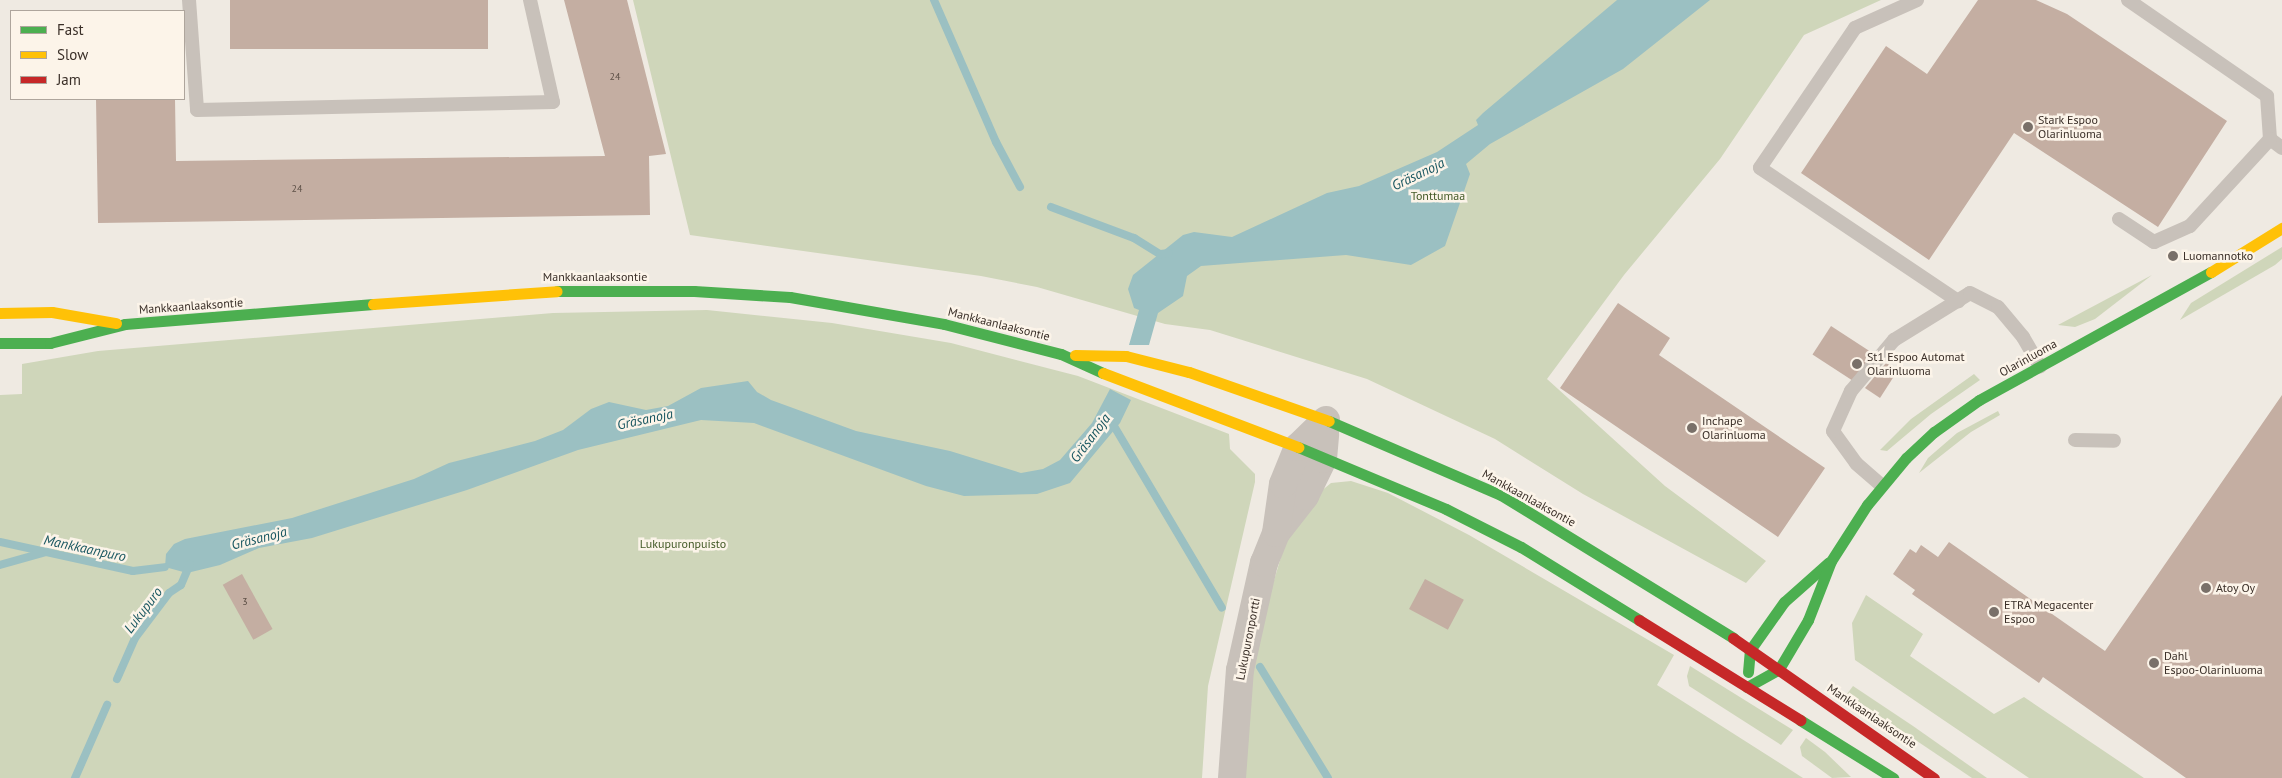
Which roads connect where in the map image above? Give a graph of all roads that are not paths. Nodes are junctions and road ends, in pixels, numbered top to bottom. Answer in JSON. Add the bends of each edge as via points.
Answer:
{"nodes":[{"id":1,"x":189,"y":0,"type":"edge"},
{"id":2,"x":530,"y":0,"type":"edge"},
{"id":3,"x":1917,"y":0,"type":"edge"},
{"id":4,"x":2128,"y":0,"type":"edge"},
{"id":5,"x":2270,"y":139,"type":"junction"},
{"id":6,"x":2282,"y":148,"type":"edge"},
{"id":7,"x":2119,"y":219,"type":"dead end"},
{"id":8,"x":2282,"y":228,"type":"edge"},
{"id":9,"x":1958,"y":301,"type":"junction"},
{"id":10,"x":0,"y":312,"type":"edge"},
{"id":11,"x":124,"y":324,"type":"junction"},
{"id":12,"x":0,"y":343,"type":"edge"},
{"id":13,"x":1061,"y":354,"type":"junction"},
{"id":14,"x":2040,"y":367,"type":"junction"},
{"id":15,"x":1326,"y":420,"type":"junction"},
{"id":16,"x":2075,"y":440,"type":"dead end"},
{"id":17,"x":2114,"y":441,"type":"dead end"},
{"id":18,"x":1298,"y":447,"type":"junction"},
{"id":19,"x":1323,"y":459,"type":"junction"},
{"id":20,"x":1881,"y":485,"type":"junction"},
{"id":21,"x":1276,"y":533,"type":"junction"},
{"id":22,"x":1831,"y":561,"type":"junction"},
{"id":23,"x":1750,"y":650,"type":"junction"},
{"id":24,"x":1779,"y":669,"type":"junction"},
{"id":25,"x":1747,"y":687,"type":"junction"},
{"id":26,"x":1232,"y":778,"type":"edge"},
{"id":27,"x":1893,"y":778,"type":"edge"},
{"id":28,"x":1934,"y":778,"type":"edge"}],
"edges":[{"from":1,"to":2,"type":"lane","via":[[197,110],[553,102]]},
{"from":3,"to":9,"type":"lane","via":[[1856,28],[1760,168]]},
{"from":4,"to":5,"type":"lane","via":[[2267,96]]},
{"from":5,"to":6,"type":"lane"},
{"from":5,"to":7,"type":"lane","via":[[2190,226],[2154,242]]},
{"from":8,"to":14,"type":"main road","name":"Olarinluoma","via":[[2184,289]]},
{"from":9,"to":14,"type":"lane","via":[[1970,293],[1998,307],[2023,337]]},
{"from":9,"to":20,"type":"lane","via":[[1894,340],[1851,391],[1833,431],[1856,463]]},
{"from":10,"to":11,"type":"main road","name":"Mankkaanlaaksontie","via":[[52,312]]},
{"from":11,"to":12,"type":"main road","name":"Mankkaanlaaksontie","via":[[50,343]]},
{"from":11,"to":13,"type":"main road","name":"Mankkaanlaaksontie","via":[[538,291],[694,292],[799,298],[944,324]]},
{"from":13,"to":15,"type":"main road","name":"Mankkaanlaaksontie","via":[[1126,356],[1189,372]]},
{"from":13,"to":18,"type":"main road","name":"Mankkaanlaaksontie","via":[[1141,389]]},
{"from":14,"to":20,"type":"main road","name":"Olarinluoma","via":[[1979,400],[1934,432]]},
{"from":15,"to":18,"type":"street","name":"Lukupuronportti"},
{"from":15,"to":19,"type":"street","name":"Lukupuronportti"},
{"from":15,"to":23,"type":"main road","name":"Mankkaanlaaksontie","via":[[1501,495]]},
{"from":16,"to":17,"type":"lane"},
{"from":18,"to":19,"type":"main road","name":"Mankkaanlaaksontie"},
{"from":18,"to":21,"type":"street","name":"Lukupuronportti","via":[[1283,484]]},
{"from":19,"to":21,"type":"street","name":"Lukupuronportti","via":[[1305,496]]},
{"from":19,"to":25,"type":"main road","name":"Mankkaanlaaksontie","via":[[1446,509],[1521,547]]},
{"from":20,"to":22,"type":"main road","name":"Olarinluoma"},
{"from":21,"to":26,"type":"street","name":"Lukupuronportti","via":[[1264,563],[1240,670]]},
{"from":22,"to":23,"type":"main road","name":"Olarinluoma","via":[[1784,602]]},
{"from":22,"to":24,"type":"main road","name":"Olarinluoma","via":[[1808,620]]},
{"from":23,"to":24,"type":"main road","name":"Mankkaanlaaksontie"},
{"from":23,"to":25,"type":"main road"},
{"from":24,"to":25,"type":"main road"},
{"from":24,"to":28,"type":"main road","name":"Mankkaanlaaksontie"},
{"from":25,"to":27,"type":"main road","name":"Mankkaanlaaksontie"}]}
